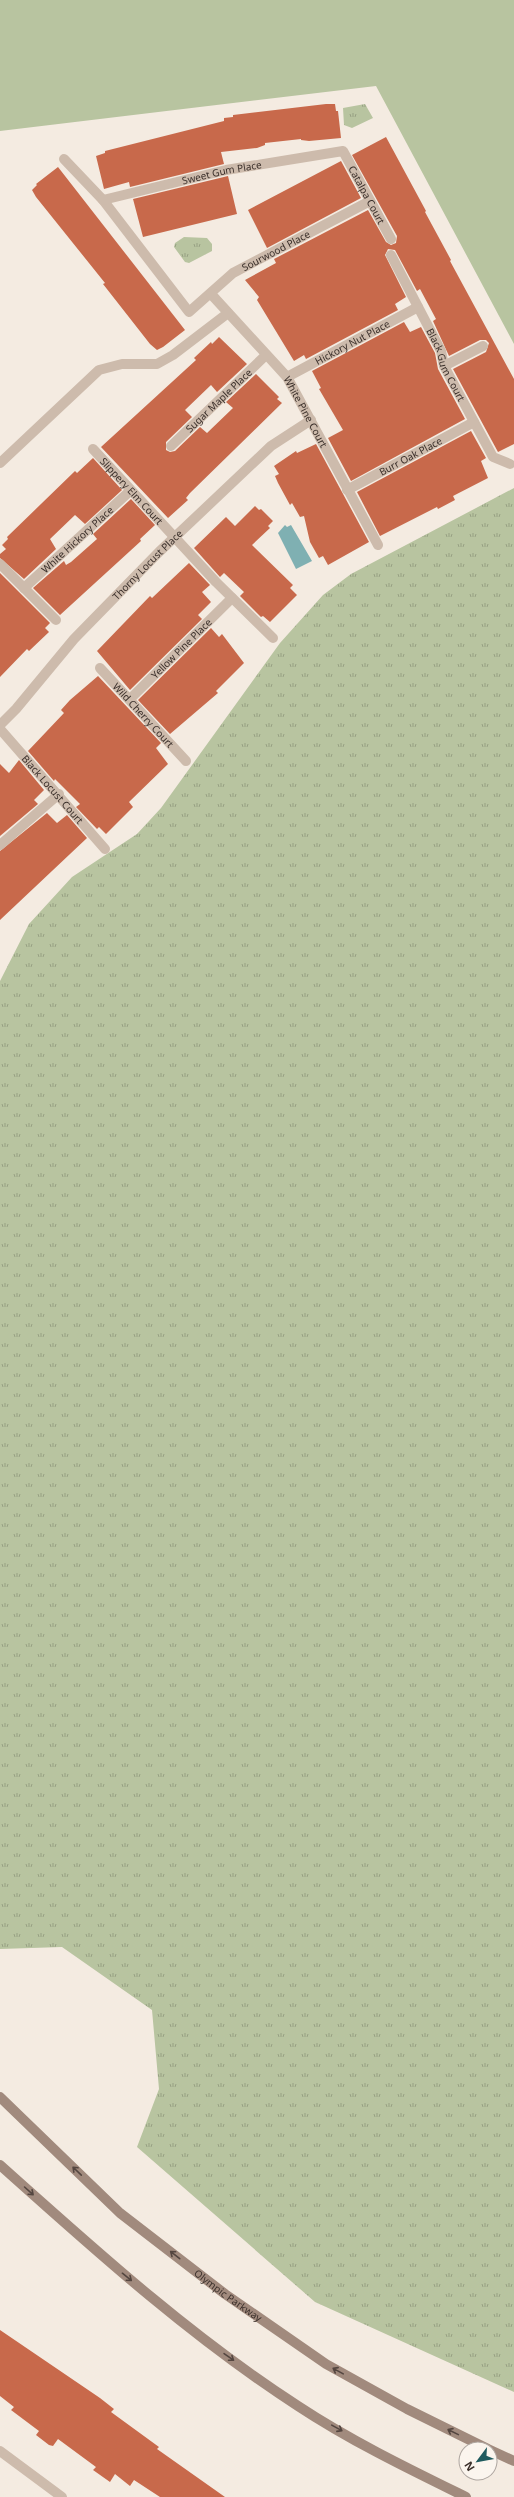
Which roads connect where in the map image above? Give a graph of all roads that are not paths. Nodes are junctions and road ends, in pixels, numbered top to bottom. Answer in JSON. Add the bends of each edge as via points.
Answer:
{"nodes":[{"id":1,"x":343,"y":151,"type":"joint"},
{"id":2,"x":64,"y":159,"type":"dead end"},
{"id":3,"x":103,"y":200,"type":"junction"},
{"id":4,"x":370,"y":201,"type":"junction"},
{"id":5,"x":391,"y":239,"type":"dead end"},
{"id":6,"x":391,"y":255,"type":"dead end"},
{"id":7,"x":211,"y":294,"type":"junction"},
{"id":8,"x":418,"y":307,"type":"junction"},
{"id":9,"x":228,"y":313,"type":"junction"},
{"id":10,"x":483,"y":346,"type":"dead end"},
{"id":11,"x":266,"y":355,"type":"junction"},
{"id":12,"x":444,"y":366,"type":"junction"},
{"id":13,"x":287,"y":377,"type":"junction"},
{"id":14,"x":311,"y":420,"type":"junction"},
{"id":15,"x":474,"y":422,"type":"junction"},
{"id":16,"x":171,"y":446,"type":"dead end"},
{"id":17,"x":93,"y":449,"type":"dead end"},
{"id":18,"x":0,"y":463,"type":"edge"},
{"id":19,"x":510,"y":464,"type":"dead end"},
{"id":20,"x":347,"y":490,"type":"junction"},
{"id":21,"x":130,"y":491,"type":"junction"},
{"id":22,"x":175,"y":538,"type":"junction"},
{"id":23,"x":378,"y":545,"type":"dead end"},
{"id":24,"x":0,"y":564,"type":"edge"},
{"id":25,"x":24,"y":588,"type":"junction"},
{"id":26,"x":232,"y":598,"type":"junction"},
{"id":27,"x":56,"y":620,"type":"dead end"},
{"id":28,"x":273,"y":638,"type":"dead end"},
{"id":29,"x":100,"y":668,"type":"dead end"},
{"id":30,"x":130,"y":699,"type":"junction"},
{"id":31,"x":0,"y":725,"type":"edge"},
{"id":32,"x":0,"y":729,"type":"edge"},
{"id":33,"x":186,"y":761,"type":"dead end"},
{"id":34,"x":58,"y":794,"type":"junction"},
{"id":35,"x":0,"y":845,"type":"edge"},
{"id":36,"x":105,"y":849,"type":"dead end"},
{"id":37,"x":0,"y":2097,"type":"edge"},
{"id":38,"x":0,"y":2165,"type":"edge"},
{"id":39,"x":471,"y":2441,"type":"edge"},
{"id":40,"x":0,"y":2451,"type":"edge"},
{"id":41,"x":498,"y":2454,"type":"edge"},
{"id":42,"x":514,"y":2461,"type":"edge"},
{"id":43,"x":62,"y":2497,"type":"edge"},
{"id":44,"x":466,"y":2497,"type":"edge"}],
"edges":[{"from":1,"to":3,"type":"street","name":"Sweet Gum Place","via":[[226,170]]},
{"from":1,"to":4,"type":"street","name":"Catalpa Court"},
{"from":2,"to":3,"type":"street"},
{"from":3,"to":7,"type":"street","name":"Sourwood Place","via":[[189,312]]},
{"from":4,"to":5,"type":"street","name":"Catalpa Court"},
{"from":4,"to":7,"type":"street","name":"Sourwood Place","via":[[233,273]]},
{"from":6,"to":8,"type":"street","name":"Black Gum Court"},
{"from":7,"to":9,"type":"street","name":"White Pine Court"},
{"from":8,"to":12,"type":"street","name":"Black Gum Court","via":[[441,351]]},
{"from":8,"to":13,"type":"street","name":"Hickory Nut Place"},
{"from":9,"to":11,"type":"street","name":"White Pine Court"},
{"from":9,"to":18,"type":"street","via":[[173,355],[157,364],[122,364],[99,370]]},
{"from":10,"to":12,"type":"street"},
{"from":11,"to":13,"type":"street","name":"White Pine Court"},
{"from":11,"to":16,"type":"street","name":"Sugar Maple Place"},
{"from":12,"to":15,"type":"street","name":"Black Gum Court"},
{"from":13,"to":14,"type":"street","name":"White Pine Court"},
{"from":14,"to":20,"type":"street","name":"White Pine Court"},
{"from":14,"to":22,"type":"street","name":"Thorny Locust Place","via":[[271,446]]},
{"from":15,"to":19,"type":"street","name":"Black Gum Court","via":[[493,457]]},
{"from":15,"to":20,"type":"street","name":"Burr Oak Place"},
{"from":17,"to":21,"type":"street","name":"Slippery Elm Court"},
{"from":20,"to":23,"type":"street","name":"White Pine Court"},
{"from":21,"to":22,"type":"street","name":"Slippery Elm Court"},
{"from":21,"to":25,"type":"street","name":"White Hickory Place"},
{"from":22,"to":26,"type":"street","name":"Slippery Elm Court"},
{"from":22,"to":31,"type":"street","name":"Thorny Locust Place","via":[[74,639]]},
{"from":24,"to":25,"type":"street"},
{"from":25,"to":27,"type":"street"},
{"from":26,"to":28,"type":"street","name":"Slippery Elm Court"},
{"from":26,"to":30,"type":"street","name":"Yellow Pine Place"},
{"from":29,"to":30,"type":"street","name":"Wild Cherry Court"},
{"from":30,"to":33,"type":"street","name":"Wild Cherry Court"},
{"from":32,"to":34,"type":"street","name":"Black Locust Court"},
{"from":34,"to":35,"type":"street"},
{"from":34,"to":36,"type":"street","name":"Black Locust Court"},
{"from":39,"to":37,"type":"main road","name":"Olympic Parkway","one_way":true,"via":[[326,2364],[225,2294],[120,2212]]},
{"from":38,"to":44,"type":"main road","one_way":true,"via":[[86,2244],[210,2344],[299,2407],[415,2472]]},
{"from":40,"to":43,"type":"street"},
{"from":41,"to":42,"type":"main road","name":"Olympic Parkway"}]}
